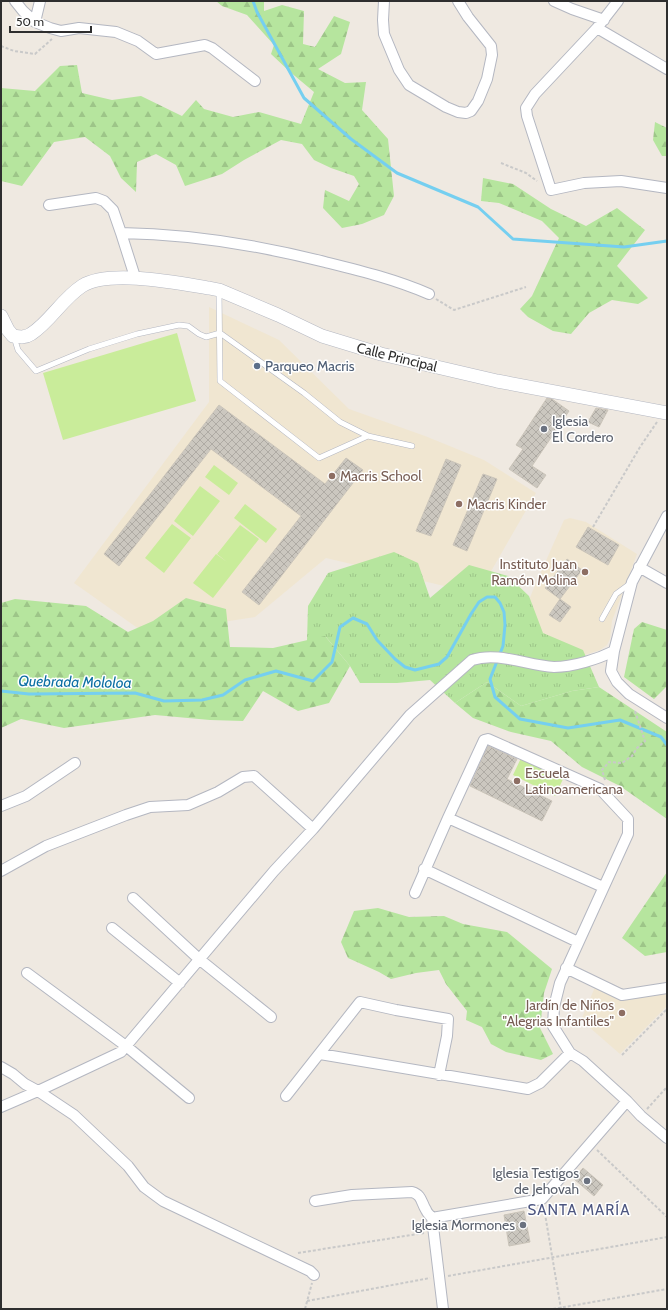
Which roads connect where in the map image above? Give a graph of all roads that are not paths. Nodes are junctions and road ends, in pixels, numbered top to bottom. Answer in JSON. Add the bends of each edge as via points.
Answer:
{"nodes":[{"id":1,"x":15,"y":1,"type":"edge"},
{"id":2,"x":40,"y":1,"type":"edge"},
{"id":3,"x":384,"y":1,"type":"edge"},
{"id":4,"x":458,"y":1,"type":"edge"},
{"id":5,"x":554,"y":1,"type":"edge"},
{"id":6,"x":618,"y":1,"type":"edge"},
{"id":7,"x":604,"y":20,"type":"junction"},
{"id":8,"x":35,"y":22,"type":"junction"},
{"id":9,"x":597,"y":28,"type":"junction"},
{"id":10,"x":667,"y":69,"type":"edge"},
{"id":11,"x":255,"y":81,"type":"dead end"},
{"id":12,"x":667,"y":188,"type":"edge"},
{"id":13,"x":49,"y":205,"type":"dead end"},
{"id":14,"x":121,"y":233,"type":"junction"},
{"id":15,"x":135,"y":277,"type":"junction"},
{"id":16,"x":219,"y":290,"type":"junction"},
{"id":17,"x":429,"y":294,"type":"road end"},
{"id":18,"x":1,"y":316,"type":"edge"},
{"id":19,"x":220,"y":333,"type":"junction"},
{"id":20,"x":13,"y":336,"type":"junction"},
{"id":21,"x":666,"y":412,"type":"edge"},
{"id":22,"x":368,"y":436,"type":"junction"},
{"id":23,"x":412,"y":446,"type":"dead end"},
{"id":24,"x":667,"y":516,"type":"edge"},
{"id":25,"x":639,"y":567,"type":"junction"},
{"id":26,"x":632,"y":582,"type":"junction"},
{"id":27,"x":667,"y":583,"type":"edge"},
{"id":28,"x":602,"y":619,"type":"dead end"},
{"id":29,"x":614,"y":651,"type":"junction"},
{"id":30,"x":667,"y":718,"type":"edge"},
{"id":31,"x":75,"y":763,"type":"dead end"},
{"id":32,"x":1,"y":806,"type":"edge"},
{"id":33,"x":448,"y":818,"type":"junction"},
{"id":34,"x":313,"y":829,"type":"junction"},
{"id":35,"x":424,"y":869,"type":"junction"},
{"id":36,"x":1,"y":871,"type":"edge"},
{"id":37,"x":604,"y":887,"type":"junction"},
{"id":38,"x":415,"y":893,"type":"dead end"},
{"id":39,"x":133,"y":898,"type":"dead end"},
{"id":40,"x":112,"y":928,"type":"dead end"},
{"id":41,"x":578,"y":942,"type":"junction"},
{"id":42,"x":200,"y":959,"type":"junction"},
{"id":43,"x":566,"y":968,"type":"junction"},
{"id":44,"x":27,"y":973,"type":"dead end"},
{"id":45,"x":180,"y":983,"type":"junction"},
{"id":46,"x":667,"y":988,"type":"edge"},
{"id":47,"x":272,"y":1017,"type":"dead end"},
{"id":48,"x":126,"y":1046,"type":"junction"},
{"id":49,"x":570,"y":1053,"type":"junction"},
{"id":50,"x":320,"y":1054,"type":"junction"},
{"id":51,"x":1,"y":1067,"type":"edge"},
{"id":52,"x":439,"y":1075,"type":"junction"},
{"id":53,"x":38,"y":1091,"type":"junction"},
{"id":54,"x":286,"y":1096,"type":"dead end"},
{"id":55,"x":189,"y":1098,"type":"dead end"},
{"id":56,"x":627,"y":1101,"type":"junction"},
{"id":57,"x":1,"y":1107,"type":"edge"},
{"id":58,"x":667,"y":1138,"type":"edge"},
{"id":59,"x":315,"y":1201,"type":"dead end"},
{"id":60,"x":432,"y":1218,"type":"junction"},
{"id":61,"x":314,"y":1275,"type":"road end"},
{"id":62,"x":443,"y":1309,"type":"edge"}],
"edges":[{"from":1,"to":8,"type":"street"},
{"from":2,"to":8,"type":"street"},
{"from":3,"to":4,"type":"street","via":[[384,34],[399,70],[409,85],[446,107],[466,113],[471,111],[478,101],[487,79],[492,55],[491,46]]},
{"from":5,"to":7,"type":"street"},
{"from":6,"to":7,"type":"street"},
{"from":7,"to":9,"type":"street"},
{"from":8,"to":11,"type":"street","via":[[61,31],[79,28],[116,32],[138,41],[156,54],[205,45]]},
{"from":9,"to":10,"type":"street"},
{"from":9,"to":12,"type":"street","via":[[535,94],[526,108],[529,126],[551,190],[608,181]]},
{"from":13,"to":14,"type":"street","via":[[96,198],[104,201],[113,210]]},
{"from":14,"to":15,"type":"street"},
{"from":14,"to":17,"type":"street","via":[[208,239],[290,253],[401,282]]},
{"from":15,"to":16,"type":"street","name":"Calle Principal"},
{"from":15,"to":20,"type":"street","name":"Calle Principal","via":[[97,280],[84,285],[69,295],[31,334],[21,338]]},
{"from":16,"to":19,"type":"lane"},
{"from":16,"to":21,"type":"street","name":"Calle Principal","via":[[322,336],[381,354],[497,381]]},
{"from":18,"to":20,"type":"street"},
{"from":19,"to":20,"type":"lane","via":[[206,337],[188,326],[179,325],[137,334],[89,349],[36,370],[18,350]]},
{"from":19,"to":22,"type":"lane","via":[[340,422]]},
{"from":19,"to":22,"type":"lane","via":[[220,381],[319,458]]},
{"from":22,"to":23,"type":"lane"},
{"from":24,"to":25,"type":"street"},
{"from":25,"to":26,"type":"street"},
{"from":25,"to":27,"type":"street"},
{"from":26,"to":28,"type":"lane","via":[[616,594]]},
{"from":26,"to":29,"type":"street"},
{"from":29,"to":30,"type":"street","via":[[611,671],[618,682],[629,694]]},
{"from":29,"to":34,"type":"street","via":[[602,657],[555,667],[494,658],[472,660],[410,715]]},
{"from":31,"to":32,"type":"street","via":[[26,796]]},
{"from":33,"to":35,"type":"street"},
{"from":33,"to":37,"type":"street"},
{"from":33,"to":37,"type":"street","via":[[484,740],[488,739],[600,789],[628,820],[628,834]]},
{"from":34,"to":36,"type":"street","via":[[254,776],[243,777],[218,792],[188,805],[150,808],[46,846]]},
{"from":34,"to":42,"type":"street"},
{"from":35,"to":38,"type":"street"},
{"from":35,"to":41,"type":"street"},
{"from":37,"to":41,"type":"street"},
{"from":39,"to":42,"type":"street"},
{"from":40,"to":45,"type":"street"},
{"from":41,"to":43,"type":"street"},
{"from":42,"to":45,"type":"street"},
{"from":42,"to":47,"type":"street"},
{"from":43,"to":46,"type":"street","via":[[622,995]]},
{"from":43,"to":49,"type":"street","via":[[554,1007],[554,1026]]},
{"from":44,"to":48,"type":"street"},
{"from":45,"to":48,"type":"street"},
{"from":48,"to":53,"type":"street","via":[[121,1052]]},
{"from":48,"to":55,"type":"street"},
{"from":49,"to":52,"type":"street","via":[[540,1083],[528,1089]]},
{"from":49,"to":56,"type":"street","via":[[583,1061]]},
{"from":50,"to":52,"type":"street"},
{"from":50,"to":52,"type":"street","via":[[360,1002],[448,1019]]},
{"from":50,"to":54,"type":"street"},
{"from":51,"to":53,"type":"street"},
{"from":53,"to":57,"type":"street"},
{"from":53,"to":61,"type":"street","via":[[74,1115],[128,1166],[144,1187],[163,1201]]},
{"from":56,"to":58,"type":"street"},
{"from":56,"to":60,"type":"street","via":[[542,1199]]},
{"from":59,"to":60,"type":"street","via":[[352,1195],[412,1192],[421,1198]]},
{"from":60,"to":62,"type":"street"}]}
